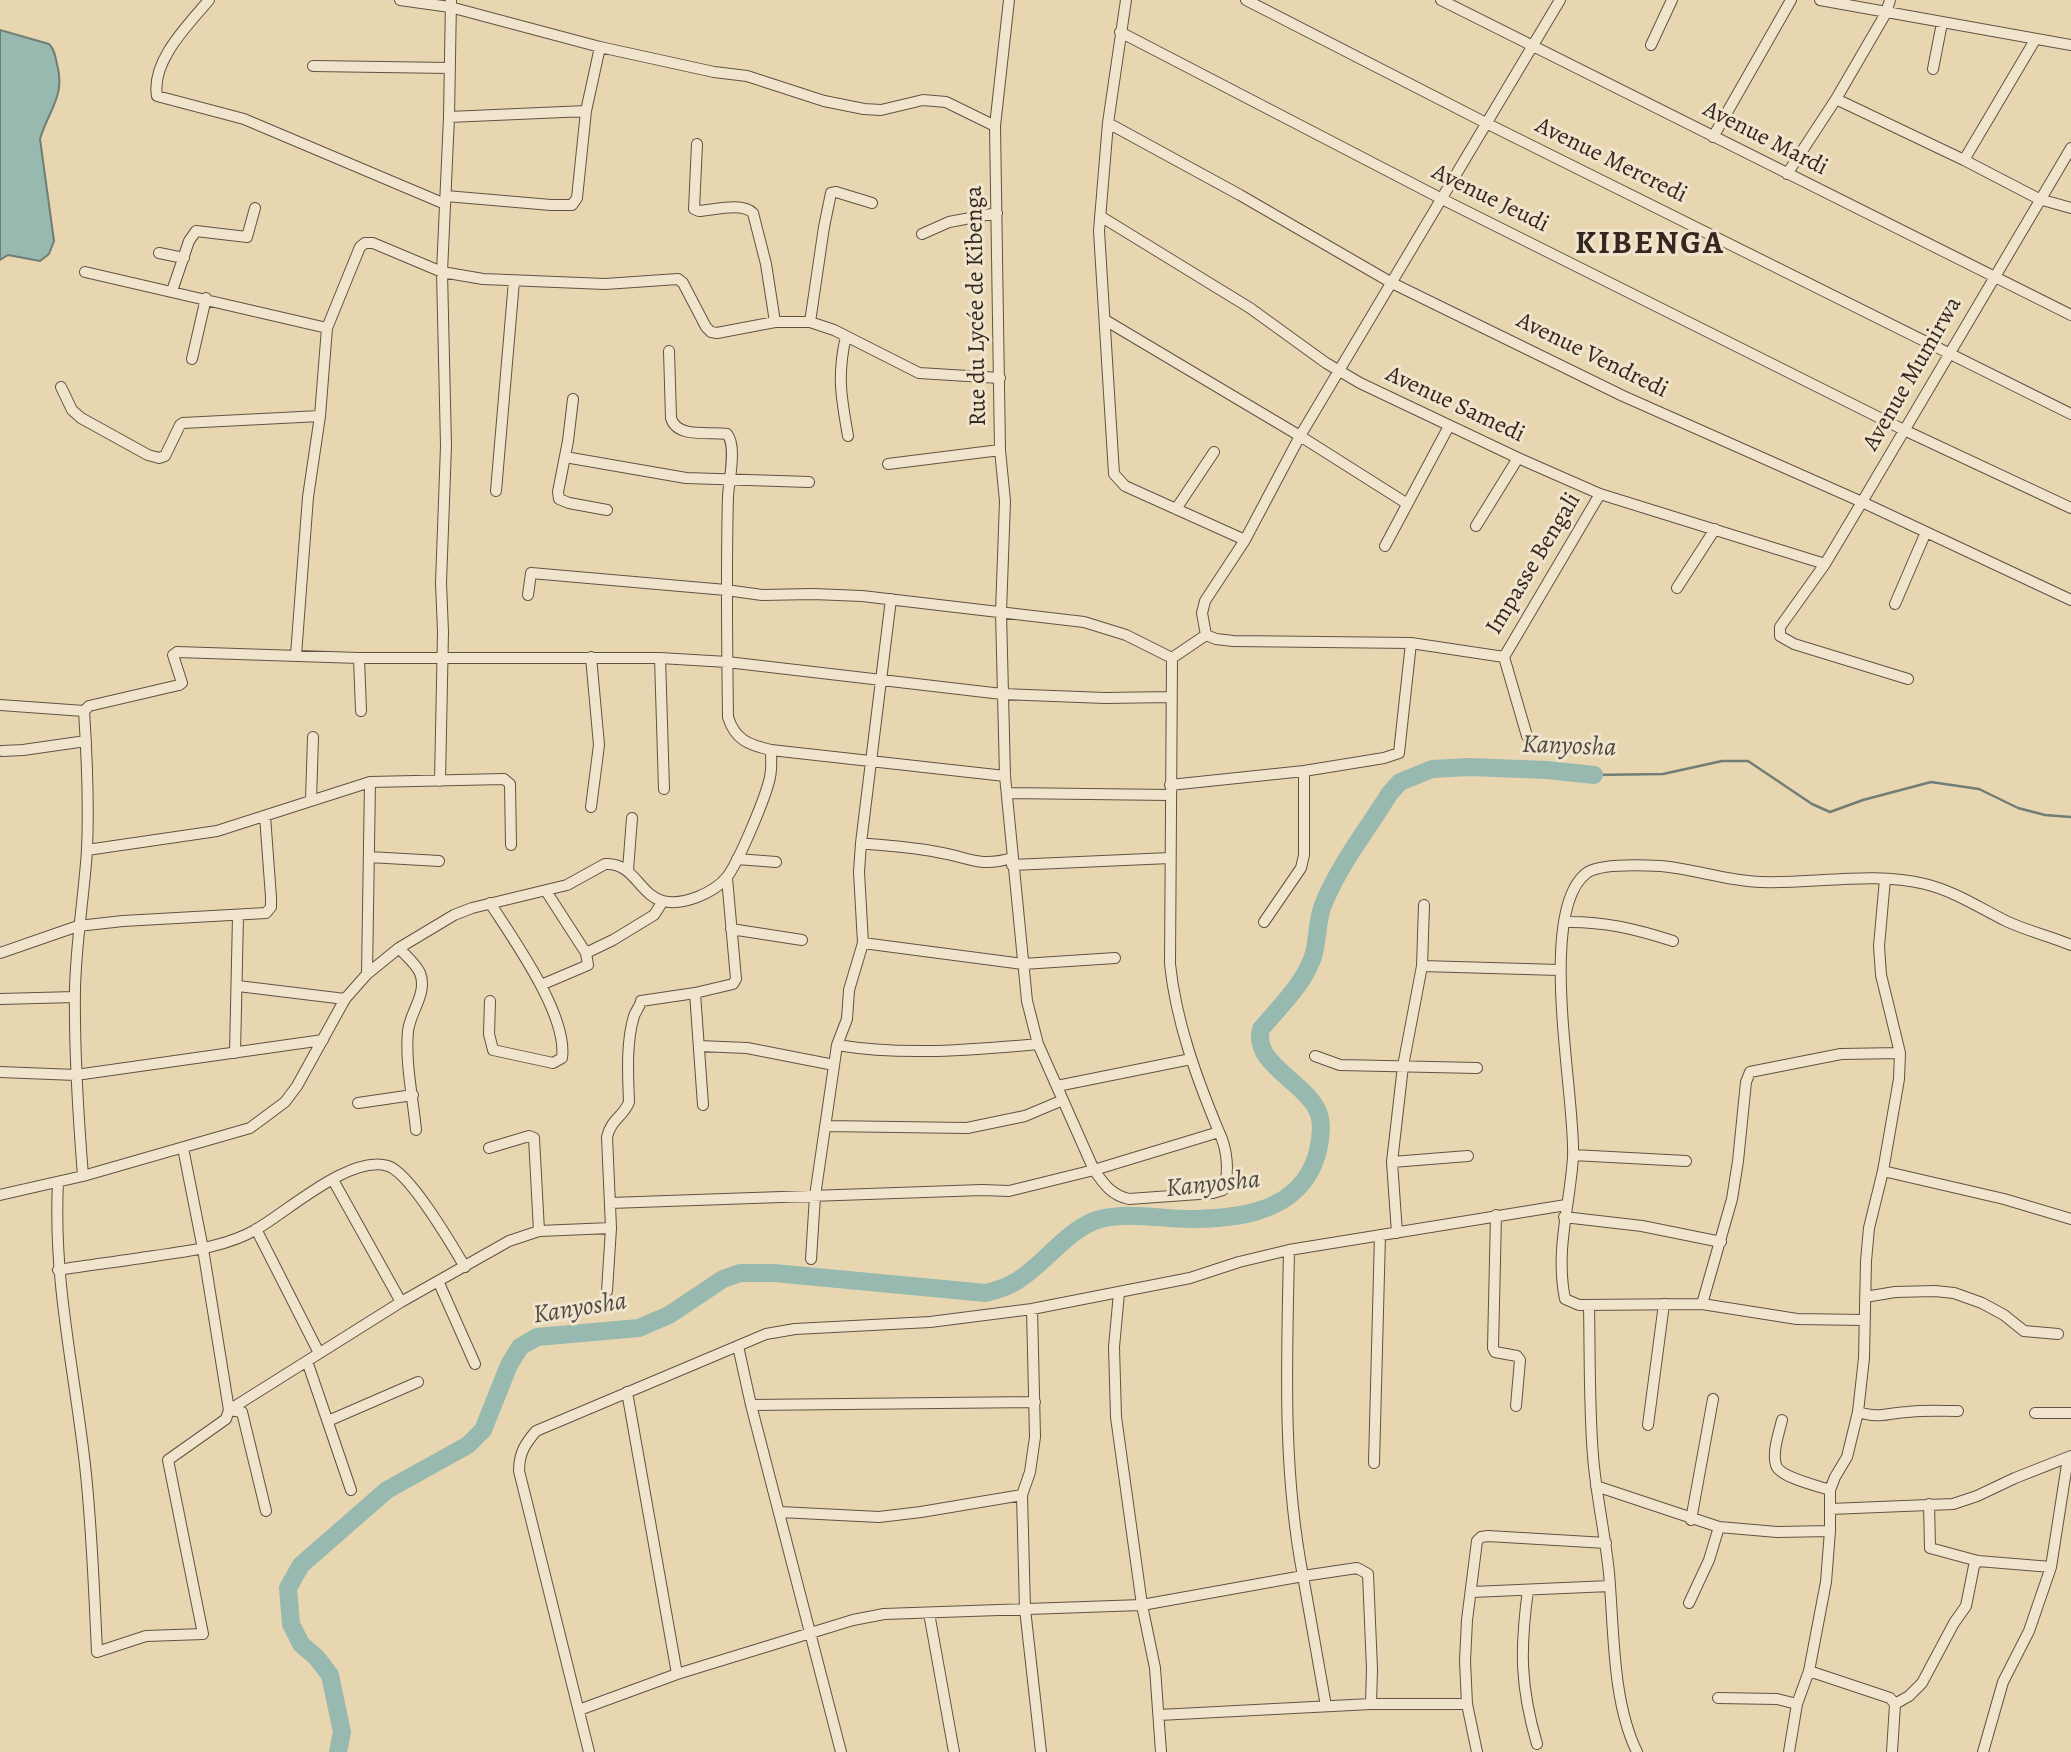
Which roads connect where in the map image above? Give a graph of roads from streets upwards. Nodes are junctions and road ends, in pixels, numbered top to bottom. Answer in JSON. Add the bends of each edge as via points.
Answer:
{"nodes":[{"id":1,"x":209,"y":0,"type":"edge"},
{"id":2,"x":400,"y":0,"type":"edge"},
{"id":3,"x":1009,"y":0,"type":"edge"},
{"id":4,"x":1126,"y":0,"type":"edge"},
{"id":5,"x":1247,"y":0,"type":"edge"},
{"id":6,"x":1560,"y":0,"type":"edge"},
{"id":7,"x":1672,"y":0,"type":"edge"},
{"id":8,"x":1790,"y":0,"type":"edge"},
{"id":9,"x":1820,"y":0,"type":"edge"},
{"id":10,"x":1890,"y":0,"type":"edge"},
{"id":11,"x":1448,"y":1,"type":"edge"},
{"id":12,"x":451,"y":4,"type":"edge"},
{"id":13,"x":1886,"y":13,"type":"junction"},
{"id":14,"x":1942,"y":23,"type":"junction"},
{"id":15,"x":1120,"y":32,"type":"junction"},
{"id":16,"x":2035,"y":40,"type":"junction"},
{"id":17,"x":1651,"y":45,"type":"dead end"},
{"id":18,"x":2071,"y":45,"type":"edge"},
{"id":19,"x":1533,"y":46,"type":"junction"},
{"id":20,"x":600,"y":47,"type":"junction"},
{"id":21,"x":313,"y":66,"type":"dead end"},
{"id":22,"x":450,"y":68,"type":"junction"},
{"id":23,"x":1933,"y":68,"type":"dead end"},
{"id":24,"x":1836,"y":99,"type":"junction"},
{"id":25,"x":586,"y":111,"type":"junction"},
{"id":26,"x":449,"y":117,"type":"junction"},
{"id":27,"x":1108,"y":123,"type":"junction"},
{"id":28,"x":1488,"y":124,"type":"junction"},
{"id":29,"x":995,"y":126,"type":"junction"},
{"id":30,"x":1713,"y":137,"type":"junction"},
{"id":31,"x":697,"y":144,"type":"dead end"},
{"id":32,"x":2071,"y":148,"type":"edge"},
{"id":33,"x":1964,"y":160,"type":"junction"},
{"id":34,"x":1787,"y":174,"type":"junction"},
{"id":35,"x":1442,"y":199,"type":"junction"},
{"id":36,"x":446,"y":200,"type":"junction"},
{"id":37,"x":2039,"y":200,"type":"junction"},
{"id":38,"x":872,"y":203,"type":"dead end"},
{"id":39,"x":255,"y":208,"type":"dead end"},
{"id":40,"x":2071,"y":208,"type":"edge"},
{"id":41,"x":997,"y":213,"type":"junction"},
{"id":42,"x":1100,"y":216,"type":"junction"},
{"id":43,"x":922,"y":234,"type":"dead end"},
{"id":44,"x":159,"y":253,"type":"dead end"},
{"id":45,"x":184,"y":258,"type":"junction"},
{"id":46,"x":85,"y":272,"type":"dead end"},
{"id":47,"x":442,"y":272,"type":"junction"},
{"id":48,"x":1994,"y":278,"type":"junction"},
{"id":49,"x":514,"y":281,"type":"junction"},
{"id":50,"x":1392,"y":282,"type":"junction"},
{"id":51,"x":172,"y":290,"type":"junction"},
{"id":52,"x":206,"y":299,"type":"junction"},
{"id":53,"x":2071,"y":315,"type":"edge"},
{"id":54,"x":1105,"y":320,"type":"junction"},
{"id":55,"x":775,"y":322,"type":"junction"},
{"id":56,"x":810,"y":322,"type":"junction"},
{"id":57,"x":327,"y":328,"type":"junction"},
{"id":58,"x":846,"y":336,"type":"junction"},
{"id":59,"x":669,"y":351,"type":"dead end"},
{"id":60,"x":1949,"y":354,"type":"junction"},
{"id":61,"x":192,"y":359,"type":"dead end"},
{"id":62,"x":1340,"y":372,"type":"junction"},
{"id":63,"x":1000,"y":378,"type":"junction"},
{"id":64,"x":61,"y":387,"type":"dead end"},
{"id":65,"x":573,"y":399,"type":"dead end"},
{"id":66,"x":2071,"y":414,"type":"edge"},
{"id":67,"x":320,"y":416,"type":"junction"},
{"id":68,"x":1449,"y":426,"type":"junction"},
{"id":69,"x":1904,"y":430,"type":"junction"},
{"id":70,"x":848,"y":436,"type":"dead end"},
{"id":71,"x":1300,"y":436,"type":"junction"},
{"id":72,"x":1000,"y":450,"type":"junction"},
{"id":73,"x":1214,"y":452,"type":"dead end"},
{"id":74,"x":565,"y":457,"type":"junction"},
{"id":75,"x":1518,"y":458,"type":"junction"},
{"id":76,"x":888,"y":464,"type":"dead end"},
{"id":77,"x":729,"y":480,"type":"junction"},
{"id":78,"x":809,"y":482,"type":"dead end"},
{"id":79,"x":496,"y":491,"type":"dead end"},
{"id":80,"x":1600,"y":494,"type":"junction"},
{"id":81,"x":1862,"y":502,"type":"junction"},
{"id":82,"x":1406,"y":503,"type":"junction"},
{"id":83,"x":2071,"y":508,"type":"edge"},
{"id":84,"x":1176,"y":509,"type":"junction"},
{"id":85,"x":607,"y":510,"type":"dead end"},
{"id":86,"x":1476,"y":526,"type":"dead end"},
{"id":87,"x":1715,"y":529,"type":"junction"},
{"id":88,"x":1926,"y":532,"type":"junction"},
{"id":89,"x":1245,"y":540,"type":"junction"},
{"id":90,"x":1385,"y":545,"type":"dead end"},
{"id":91,"x":1825,"y":564,"type":"junction"},
{"id":92,"x":1677,"y":588,"type":"dead end"},
{"id":93,"x":726,"y":590,"type":"junction"},
{"id":94,"x":528,"y":595,"type":"dead end"},
{"id":95,"x":891,"y":599,"type":"junction"},
{"id":96,"x":2071,"y":600,"type":"edge"},
{"id":97,"x":1895,"y":604,"type":"dead end"},
{"id":98,"x":1001,"y":612,"type":"junction"},
{"id":99,"x":1206,"y":635,"type":"junction"},
{"id":100,"x":1411,"y":643,"type":"junction"},
{"id":101,"x":296,"y":655,"type":"junction"},
{"id":102,"x":591,"y":657,"type":"junction"},
{"id":103,"x":1504,"y":657,"type":"junction"},
{"id":104,"x":359,"y":658,"type":"junction"},
{"id":105,"x":660,"y":658,"type":"junction"},
{"id":106,"x":1172,"y":658,"type":"junction"},
{"id":107,"x":442,"y":659,"type":"junction"},
{"id":108,"x":727,"y":662,"type":"junction"},
{"id":109,"x":1908,"y":679,"type":"dead end"},
{"id":110,"x":882,"y":681,"type":"junction"},
{"id":111,"x":1002,"y":694,"type":"junction"},
{"id":112,"x":1170,"y":697,"type":"junction"},
{"id":113,"x":0,"y":705,"type":"edge"},
{"id":114,"x":361,"y":710,"type":"dead end"},
{"id":115,"x":84,"y":711,"type":"junction"},
{"id":116,"x":1527,"y":736,"type":"dead end"},
{"id":117,"x":313,"y":737,"type":"dead end"},
{"id":118,"x":86,"y":741,"type":"junction"},
{"id":119,"x":771,"y":750,"type":"junction"},
{"id":120,"x":2,"y":751,"type":"dead end"},
{"id":121,"x":870,"y":761,"type":"junction"},
{"id":122,"x":1304,"y":771,"type":"junction"},
{"id":123,"x":1005,"y":776,"type":"junction"},
{"id":124,"x":440,"y":781,"type":"junction"},
{"id":125,"x":370,"y":782,"type":"junction"},
{"id":126,"x":664,"y":789,"type":"dead end"},
{"id":127,"x":1170,"y":790,"type":"junction"},
{"id":128,"x":1007,"y":793,"type":"junction"},
{"id":129,"x":311,"y":800,"type":"junction"},
{"id":130,"x":591,"y":807,"type":"dead end"},
{"id":131,"x":265,"y":816,"type":"junction"},
{"id":132,"x":632,"y":818,"type":"dead end"},
{"id":133,"x":861,"y":843,"type":"junction"},
{"id":134,"x":511,"y":845,"type":"dead end"},
{"id":135,"x":87,"y":850,"type":"junction"},
{"id":136,"x":369,"y":857,"type":"junction"},
{"id":137,"x":1170,"y":858,"type":"junction"},
{"id":138,"x":737,"y":859,"type":"junction"},
{"id":139,"x":439,"y":861,"type":"dead end"},
{"id":140,"x":1012,"y":861,"type":"junction"},
{"id":141,"x":776,"y":862,"type":"dead end"},
{"id":142,"x":628,"y":870,"type":"junction"},
{"id":143,"x":726,"y":878,"type":"junction"},
{"id":144,"x":1885,"y":879,"type":"junction"},
{"id":145,"x":546,"y":891,"type":"junction"},
{"id":146,"x":663,"y":901,"type":"junction"},
{"id":147,"x":491,"y":904,"type":"junction"},
{"id":148,"x":1424,"y":905,"type":"dead end"},
{"id":149,"x":238,"y":916,"type":"junction"},
{"id":150,"x":1264,"y":922,"type":"dead end"},
{"id":151,"x":1564,"y":922,"type":"junction"},
{"id":152,"x":78,"y":926,"type":"junction"},
{"id":153,"x":731,"y":929,"type":"junction"},
{"id":154,"x":802,"y":940,"type":"dead end"},
{"id":155,"x":1673,"y":940,"type":"dead end"},
{"id":156,"x":863,"y":943,"type":"junction"},
{"id":157,"x":2071,"y":945,"type":"edge"},
{"id":158,"x":399,"y":948,"type":"junction"},
{"id":159,"x":0,"y":953,"type":"edge"},
{"id":160,"x":586,"y":953,"type":"junction"},
{"id":161,"x":1115,"y":958,"type":"dead end"},
{"id":162,"x":1023,"y":964,"type":"junction"},
{"id":163,"x":1422,"y":966,"type":"junction"},
{"id":164,"x":1559,"y":970,"type":"junction"},
{"id":165,"x":367,"y":974,"type":"junction"},
{"id":166,"x":541,"y":985,"type":"junction"},
{"id":167,"x":238,"y":986,"type":"junction"},
{"id":168,"x":695,"y":993,"type":"junction"},
{"id":169,"x":75,"y":997,"type":"junction"},
{"id":170,"x":0,"y":999,"type":"edge"},
{"id":171,"x":345,"y":999,"type":"junction"},
{"id":172,"x":489,"y":1001,"type":"dead end"},
{"id":173,"x":323,"y":1040,"type":"junction"},
{"id":174,"x":1038,"y":1044,"type":"junction"},
{"id":175,"x":837,"y":1045,"type":"junction"},
{"id":176,"x":699,"y":1046,"type":"junction"},
{"id":177,"x":235,"y":1053,"type":"junction"},
{"id":178,"x":1900,"y":1054,"type":"junction"},
{"id":179,"x":1315,"y":1056,"type":"dead end"},
{"id":180,"x":1191,"y":1059,"type":"junction"},
{"id":181,"x":834,"y":1065,"type":"junction"},
{"id":182,"x":1402,"y":1066,"type":"junction"},
{"id":183,"x":1477,"y":1068,"type":"dead end"},
{"id":184,"x":0,"y":1072,"type":"edge"},
{"id":185,"x":76,"y":1075,"type":"junction"},
{"id":186,"x":1057,"y":1086,"type":"junction"},
{"id":187,"x":413,"y":1095,"type":"junction"},
{"id":188,"x":1063,"y":1100,"type":"junction"},
{"id":189,"x":358,"y":1103,"type":"dead end"},
{"id":190,"x":703,"y":1105,"type":"dead end"},
{"id":191,"x":825,"y":1126,"type":"junction"},
{"id":192,"x":416,"y":1130,"type":"dead end"},
{"id":193,"x":1219,"y":1132,"type":"junction"},
{"id":194,"x":183,"y":1148,"type":"junction"},
{"id":195,"x":489,"y":1148,"type":"dead end"},
{"id":196,"x":1573,"y":1155,"type":"junction"},
{"id":197,"x":1468,"y":1156,"type":"dead end"},
{"id":198,"x":1686,"y":1161,"type":"dead end"},
{"id":199,"x":1392,"y":1162,"type":"junction"},
{"id":200,"x":1094,"y":1170,"type":"junction"},
{"id":201,"x":1883,"y":1171,"type":"junction"},
{"id":202,"x":83,"y":1175,"type":"junction"},
{"id":203,"x":333,"y":1180,"type":"junction"},
{"id":204,"x":58,"y":1182,"type":"junction"},
{"id":205,"x":0,"y":1195,"type":"edge"},
{"id":206,"x":815,"y":1196,"type":"junction"},
{"id":207,"x":610,"y":1203,"type":"junction"},
{"id":208,"x":1566,"y":1205,"type":"junction"},
{"id":209,"x":1496,"y":1215,"type":"junction"},
{"id":210,"x":1564,"y":1217,"type":"junction"},
{"id":211,"x":2071,"y":1219,"type":"edge"},
{"id":212,"x":611,"y":1228,"type":"junction"},
{"id":213,"x":256,"y":1230,"type":"junction"},
{"id":214,"x":539,"y":1231,"type":"junction"},
{"id":215,"x":1397,"y":1233,"type":"junction"},
{"id":216,"x":1380,"y":1235,"type":"junction"},
{"id":217,"x":1721,"y":1242,"type":"junction"},
{"id":218,"x":203,"y":1249,"type":"junction"},
{"id":219,"x":1289,"y":1250,"type":"junction"},
{"id":220,"x":811,"y":1259,"type":"dead end"},
{"id":221,"x":465,"y":1267,"type":"junction"},
{"id":222,"x":58,"y":1270,"type":"junction"},
{"id":223,"x":439,"y":1283,"type":"junction"},
{"id":224,"x":607,"y":1291,"type":"dead end"},
{"id":225,"x":1119,"y":1293,"type":"junction"},
{"id":226,"x":1865,"y":1297,"type":"junction"},
{"id":227,"x":401,"y":1302,"type":"junction"},
{"id":228,"x":1664,"y":1304,"type":"junction"},
{"id":229,"x":1702,"y":1304,"type":"junction"},
{"id":230,"x":1590,"y":1306,"type":"junction"},
{"id":231,"x":1032,"y":1309,"type":"junction"},
{"id":232,"x":1864,"y":1320,"type":"junction"},
{"id":233,"x":2058,"y":1334,"type":"dead end"},
{"id":234,"x":738,"y":1346,"type":"junction"},
{"id":235,"x":319,"y":1353,"type":"junction"},
{"id":236,"x":307,"y":1361,"type":"junction"},
{"id":237,"x":475,"y":1364,"type":"dead end"},
{"id":238,"x":418,"y":1382,"type":"dead end"},
{"id":239,"x":627,"y":1392,"type":"junction"},
{"id":240,"x":1713,"y":1399,"type":"dead end"},
{"id":241,"x":1035,"y":1402,"type":"junction"},
{"id":242,"x":751,"y":1405,"type":"junction"},
{"id":243,"x":1516,"y":1406,"type":"dead end"},
{"id":244,"x":229,"y":1410,"type":"junction"},
{"id":245,"x":1958,"y":1411,"type":"dead end"},
{"id":246,"x":1858,"y":1412,"type":"junction"},
{"id":247,"x":2035,"y":1413,"type":"dead end"},
{"id":248,"x":2071,"y":1413,"type":"edge"},
{"id":249,"x":1782,"y":1420,"type":"dead end"},
{"id":250,"x":328,"y":1421,"type":"junction"},
{"id":251,"x":1648,"y":1424,"type":"dead end"},
{"id":252,"x":2070,"y":1457,"type":"edge"},
{"id":253,"x":1374,"y":1463,"type":"dead end"},
{"id":254,"x":1596,"y":1486,"type":"junction"},
{"id":255,"x":351,"y":1490,"type":"dead end"},
{"id":256,"x":1830,"y":1490,"type":"junction"},
{"id":257,"x":1022,"y":1495,"type":"junction"},
{"id":258,"x":1929,"y":1504,"type":"junction"},
{"id":259,"x":1830,"y":1509,"type":"junction"},
{"id":260,"x":266,"y":1511,"type":"dead end"},
{"id":261,"x":780,"y":1512,"type":"junction"},
{"id":262,"x":1690,"y":1520,"type":"junction"},
{"id":263,"x":1718,"y":1527,"type":"junction"},
{"id":264,"x":1830,"y":1531,"type":"junction"},
{"id":265,"x":1606,"y":1543,"type":"junction"},
{"id":266,"x":1978,"y":1561,"type":"junction"},
{"id":267,"x":2051,"y":1567,"type":"junction"},
{"id":268,"x":1303,"y":1576,"type":"junction"},
{"id":269,"x":1610,"y":1586,"type":"junction"},
{"id":270,"x":1528,"y":1590,"type":"junction"},
{"id":271,"x":1472,"y":1592,"type":"junction"},
{"id":272,"x":1689,"y":1603,"type":"dead end"},
{"id":273,"x":1142,"y":1605,"type":"junction"},
{"id":274,"x":1025,"y":1609,"type":"junction"},
{"id":275,"x":929,"y":1613,"type":"junction"},
{"id":276,"x":811,"y":1633,"type":"junction"},
{"id":277,"x":1809,"y":1671,"type":"junction"},
{"id":278,"x":677,"y":1674,"type":"junction"},
{"id":279,"x":1718,"y":1698,"type":"dead end"},
{"id":280,"x":1371,"y":1704,"type":"junction"},
{"id":281,"x":1467,"y":1704,"type":"junction"},
{"id":282,"x":1797,"y":1704,"type":"junction"},
{"id":283,"x":1895,"y":1704,"type":"junction"},
{"id":284,"x":1326,"y":1706,"type":"junction"},
{"id":285,"x":579,"y":1710,"type":"junction"},
{"id":286,"x":1159,"y":1715,"type":"junction"},
{"id":287,"x":1537,"y":1744,"type":"dead end"},
{"id":288,"x":589,"y":1752,"type":"edge"},
{"id":289,"x":841,"y":1752,"type":"edge"},
{"id":290,"x":954,"y":1752,"type":"edge"},
{"id":291,"x":1041,"y":1752,"type":"edge"},
{"id":292,"x":1161,"y":1752,"type":"edge"},
{"id":293,"x":1478,"y":1752,"type":"edge"},
{"id":294,"x":1637,"y":1752,"type":"edge"},
{"id":295,"x":1789,"y":1752,"type":"edge"},
{"id":296,"x":1892,"y":1752,"type":"edge"},
{"id":297,"x":1983,"y":1752,"type":"edge"}],
"edges":[{"from":1,"to":36,"type":"street","via":[[175,40],[157,77],[156,96],[244,119]]},
{"from":2,"to":12,"type":"street"},
{"from":3,"to":29,"type":"street","name":"Rue du Lycée de Kibenga"},
{"from":4,"to":15,"type":"street"},
{"from":5,"to":28,"type":"street","name":"Avenue Mercredi"},
{"from":6,"to":19,"type":"street"},
{"from":7,"to":17,"type":"street"},
{"from":8,"to":30,"type":"street"},
{"from":9,"to":13,"type":"street"},
{"from":10,"to":13,"type":"street"},
{"from":11,"to":19,"type":"street","name":"Avenue Mardi"},
{"from":12,"to":20,"type":"street"},
{"from":12,"to":22,"type":"street"},
{"from":13,"to":14,"type":"street"},
{"from":13,"to":24,"type":"street"},
{"from":14,"to":16,"type":"street"},
{"from":14,"to":23,"type":"street"},
{"from":15,"to":27,"type":"street"},
{"from":15,"to":35,"type":"street","name":"Avenue Jeudi"},
{"from":16,"to":18,"type":"street"},
{"from":16,"to":33,"type":"street"},
{"from":19,"to":28,"type":"street"},
{"from":19,"to":30,"type":"street","name":"Avenue Mardi"},
{"from":20,"to":25,"type":"street"},
{"from":20,"to":29,"type":"street","via":[[747,76],[864,110],[923,100],[946,102]]},
{"from":21,"to":22,"type":"street"},
{"from":22,"to":26,"type":"street"},
{"from":24,"to":33,"type":"street"},
{"from":24,"to":34,"type":"street"},
{"from":25,"to":26,"type":"street"},
{"from":25,"to":36,"type":"street","via":[[577,198],[572,205]]},
{"from":26,"to":36,"type":"street"},
{"from":27,"to":42,"type":"street"},
{"from":27,"to":50,"type":"street","name":"Avenue Vendredi"},
{"from":28,"to":35,"type":"street"},
{"from":28,"to":60,"type":"street","name":"Avenue Mercredi"},
{"from":29,"to":41,"type":"street","name":"Rue du Lycée de Kibenga"},
{"from":30,"to":34,"type":"street","name":"Avenue Mardi"},
{"from":31,"to":55,"type":"street","via":[[694,209],[742,208],[753,213]]},
{"from":32,"to":37,"type":"street","name":"Avenue Mumirwa"},
{"from":33,"to":37,"type":"street"},
{"from":34,"to":48,"type":"street","name":"Avenue Mardi"},
{"from":35,"to":50,"type":"street"},
{"from":35,"to":69,"type":"street","name":"Avenue Jeudi"},
{"from":36,"to":47,"type":"street"},
{"from":37,"to":40,"type":"street"},
{"from":37,"to":48,"type":"street","name":"Avenue Mumirwa"},
{"from":38,"to":56,"type":"street","via":[[831,193]]},
{"from":39,"to":45,"type":"street","via":[[247,237],[196,231]]},
{"from":41,"to":43,"type":"street","via":[[949,222]]},
{"from":41,"to":63,"type":"street","name":"Rue du Lycée de Kibenga"},
{"from":42,"to":54,"type":"street"},
{"from":42,"to":62,"type":"street","name":"Avenue Samedi","via":[[1250,308]]},
{"from":44,"to":45,"type":"street"},
{"from":45,"to":51,"type":"street"},
{"from":46,"to":51,"type":"street"},
{"from":47,"to":49,"type":"street"},
{"from":47,"to":57,"type":"street","via":[[365,243]]},
{"from":47,"to":107,"type":"street","via":[[446,446]]},
{"from":48,"to":53,"type":"street","name":"Avenue Mardi"},
{"from":48,"to":60,"type":"street","name":"Avenue Mumirwa"},
{"from":49,"to":55,"type":"street","via":[[605,284],[678,279],[711,332]]},
{"from":49,"to":79,"type":"street"},
{"from":50,"to":62,"type":"street"},
{"from":50,"to":81,"type":"street","name":"Avenue Vendredi","via":[[1623,396]]},
{"from":51,"to":52,"type":"street"},
{"from":52,"to":57,"type":"street"},
{"from":52,"to":61,"type":"street"},
{"from":54,"to":71,"type":"street"},
{"from":54,"to":84,"type":"street","via":[[1114,474],[1125,486]]},
{"from":55,"to":56,"type":"street"},
{"from":56,"to":58,"type":"street"},
{"from":57,"to":67,"type":"street"},
{"from":58,"to":63,"type":"street","via":[[923,374]]},
{"from":58,"to":70,"type":"street","via":[[839,386]]},
{"from":59,"to":77,"type":"street","via":[[671,422],[680,430],[729,435],[733,444]]},
{"from":60,"to":66,"type":"street","name":"Avenue Mercredi"},
{"from":60,"to":69,"type":"street","name":"Avenue Mumirwa"},
{"from":62,"to":68,"type":"street","name":"Avenue Samedi"},
{"from":62,"to":71,"type":"street"},
{"from":63,"to":72,"type":"street","name":"Rue du Lycée de Kibenga"},
{"from":64,"to":67,"type":"street","via":[[81,418],[154,457],[165,456],[183,423]]},
{"from":65,"to":74,"type":"street"},
{"from":67,"to":101,"type":"street","via":[[308,496]]},
{"from":68,"to":75,"type":"street","name":"Avenue Samedi"},
{"from":68,"to":82,"type":"street"},
{"from":69,"to":81,"type":"street","name":"Avenue Mumirwa"},
{"from":69,"to":83,"type":"street","name":"Avenue Jeudi"},
{"from":71,"to":82,"type":"street"},
{"from":71,"to":89,"type":"street"},
{"from":72,"to":76,"type":"street"},
{"from":72,"to":98,"type":"street","name":"Rue du Lycée de Kibenga","via":[[1004,501]]},
{"from":73,"to":84,"type":"street"},
{"from":74,"to":77,"type":"street","via":[[686,478]]},
{"from":74,"to":85,"type":"street","via":[[559,499]]},
{"from":75,"to":80,"type":"street","name":"Avenue Samedi"},
{"from":75,"to":86,"type":"street"},
{"from":77,"to":78,"type":"street"},
{"from":77,"to":93,"type":"street"},
{"from":80,"to":87,"type":"street","name":"Avenue Samedi"},
{"from":80,"to":103,"type":"street","name":"Impasse Bengali"},
{"from":81,"to":88,"type":"street","name":"Avenue Vendredi"},
{"from":81,"to":91,"type":"street","name":"Avenue Mumirwa"},
{"from":82,"to":90,"type":"street"},
{"from":84,"to":89,"type":"street"},
{"from":87,"to":91,"type":"street","name":"Avenue Samedi"},
{"from":87,"to":92,"type":"street"},
{"from":88,"to":96,"type":"street","name":"Avenue Vendredi"},
{"from":88,"to":97,"type":"street"},
{"from":89,"to":99,"type":"street","via":[[1205,601]]},
{"from":91,"to":109,"type":"street","name":"Avenue Mumirwa","via":[[1779,631],[1784,640]]},
{"from":93,"to":94,"type":"street","via":[[531,573]]},
{"from":93,"to":95,"type":"street","via":[[747,595]]},
{"from":93,"to":108,"type":"street"},
{"from":95,"to":98,"type":"street"},
{"from":95,"to":110,"type":"street"},
{"from":98,"to":106,"type":"street","via":[[1084,622],[1126,635]]},
{"from":98,"to":111,"type":"street","name":"Rue du Lycée de Kibenga"},
{"from":99,"to":100,"type":"street","via":[[1233,641]]},
{"from":99,"to":106,"type":"street"},
{"from":100,"to":103,"type":"street"},
{"from":100,"to":122,"type":"street","via":[[1399,753]]},
{"from":101,"to":104,"type":"street"},
{"from":101,"to":115,"type":"street","via":[[177,652],[173,655],[179,685],[89,706]]},
{"from":102,"to":105,"type":"street"},
{"from":102,"to":107,"type":"street"},
{"from":102,"to":130,"type":"street","via":[[599,745]]},
{"from":103,"to":116,"type":"street","name":"Impasse Bengali"},
{"from":104,"to":107,"type":"street"},
{"from":104,"to":114,"type":"street"},
{"from":105,"to":108,"type":"street"},
{"from":105,"to":126,"type":"street"},
{"from":106,"to":112,"type":"street"},
{"from":107,"to":124,"type":"street"},
{"from":108,"to":110,"type":"street"},
{"from":108,"to":119,"type":"street","via":[[731,729],[750,745]]},
{"from":110,"to":111,"type":"street"},
{"from":110,"to":121,"type":"street"},
{"from":111,"to":112,"type":"street"},
{"from":111,"to":123,"type":"street","name":"Rue du Lycée de Kibenga"},
{"from":112,"to":127,"type":"street"},
{"from":113,"to":115,"type":"street"},
{"from":115,"to":118,"type":"street"},
{"from":117,"to":129,"type":"street"},
{"from":118,"to":120,"type":"street"},
{"from":118,"to":135,"type":"street"},
{"from":119,"to":121,"type":"street"},
{"from":119,"to":138,"type":"street","via":[[768,784]]},
{"from":121,"to":123,"type":"street"},
{"from":121,"to":133,"type":"street"},
{"from":122,"to":127,"type":"street"},
{"from":122,"to":150,"type":"street","via":[[1301,868]]},
{"from":123,"to":128,"type":"street","name":"Rue du Lycée de Kibenga"},
{"from":124,"to":125,"type":"street"},
{"from":124,"to":134,"type":"street","via":[[508,781]]},
{"from":125,"to":129,"type":"street"},
{"from":125,"to":136,"type":"street"},
{"from":127,"to":128,"type":"street"},
{"from":127,"to":137,"type":"street"},
{"from":128,"to":140,"type":"street","name":"Rue du Lycée de Kibenga"},
{"from":129,"to":131,"type":"street"},
{"from":131,"to":135,"type":"street","via":[[217,831]]},
{"from":131,"to":149,"type":"street","via":[[271,907],[266,912]]},
{"from":132,"to":142,"type":"street"},
{"from":133,"to":140,"type":"street","via":[[939,852],[975,863]]},
{"from":133,"to":156,"type":"street"},
{"from":135,"to":152,"type":"street"},
{"from":136,"to":139,"type":"street"},
{"from":136,"to":165,"type":"street"},
{"from":137,"to":140,"type":"street"},
{"from":137,"to":180,"type":"street","via":[[1171,977]]},
{"from":138,"to":141,"type":"street"},
{"from":138,"to":143,"type":"street"},
{"from":140,"to":162,"type":"street","name":"Rue du Lycée de Kibenga"},
{"from":142,"to":145,"type":"street","via":[[605,864]]},
{"from":142,"to":146,"type":"street"},
{"from":143,"to":146,"type":"street","via":[[697,896]]},
{"from":143,"to":153,"type":"street"},
{"from":144,"to":151,"type":"street","via":[[1761,883],[1667,867],[1598,868],[1579,881]]},
{"from":144,"to":157,"type":"street","via":[[1935,887]]},
{"from":144,"to":178,"type":"street","via":[[1881,975]]},
{"from":145,"to":147,"type":"street"},
{"from":145,"to":160,"type":"street"},
{"from":146,"to":160,"type":"street","via":[[654,915]]},
{"from":147,"to":158,"type":"street","via":[[454,915]]},
{"from":147,"to":166,"type":"street"},
{"from":148,"to":163,"type":"street"},
{"from":149,"to":152,"type":"street"},
{"from":149,"to":167,"type":"street"},
{"from":151,"to":155,"type":"street","via":[[1610,924]]},
{"from":151,"to":164,"type":"street"},
{"from":152,"to":159,"type":"street"},
{"from":152,"to":169,"type":"street"},
{"from":153,"to":154,"type":"street"},
{"from":153,"to":168,"type":"street","via":[[733,985]]},
{"from":156,"to":162,"type":"street"},
{"from":156,"to":175,"type":"street"},
{"from":158,"to":165,"type":"street"},
{"from":158,"to":187,"type":"street","via":[[420,973],[422,984],[408,1029]]},
{"from":160,"to":166,"type":"street","via":[[588,965]]},
{"from":161,"to":162,"type":"street"},
{"from":162,"to":174,"type":"street","name":"Rue du Lycée de Kibenga"},
{"from":163,"to":164,"type":"street"},
{"from":163,"to":182,"type":"street"},
{"from":164,"to":196,"type":"street"},
{"from":165,"to":171,"type":"street"},
{"from":166,"to":172,"type":"street","via":[[563,1054],[553,1063],[493,1050]]},
{"from":167,"to":171,"type":"street"},
{"from":167,"to":177,"type":"street"},
{"from":168,"to":176,"type":"street"},
{"from":168,"to":207,"type":"street","via":[[641,1001],[635,1012],[629,1102],[611,1123],[607,1137]]},
{"from":169,"to":170,"type":"street"},
{"from":169,"to":185,"type":"street"},
{"from":171,"to":173,"type":"street"},
{"from":173,"to":177,"type":"street"},
{"from":173,"to":194,"type":"street","via":[[297,1086],[269,1116],[250,1128]]},
{"from":174,"to":175,"type":"street","via":[[922,1052],[878,1052]]},
{"from":174,"to":186,"type":"street","name":"Rue du Lycée de Kibenga"},
{"from":175,"to":181,"type":"street"},
{"from":176,"to":181,"type":"street","via":[[747,1048]]},
{"from":176,"to":190,"type":"street"},
{"from":177,"to":185,"type":"street"},
{"from":178,"to":201,"type":"street"},
{"from":178,"to":217,"type":"street","via":[[1832,1055],[1750,1072]]},
{"from":179,"to":182,"type":"street","via":[[1340,1065]]},
{"from":180,"to":186,"type":"street"},
{"from":180,"to":193,"type":"street"},
{"from":181,"to":191,"type":"street"},
{"from":182,"to":183,"type":"street"},
{"from":182,"to":199,"type":"street"},
{"from":184,"to":185,"type":"street"},
{"from":185,"to":202,"type":"street"},
{"from":186,"to":188,"type":"street","name":"Rue du Lycée de Kibenga"},
{"from":187,"to":189,"type":"street"},
{"from":187,"to":192,"type":"street"},
{"from":188,"to":191,"type":"street","via":[[1025,1116],[967,1128]]},
{"from":188,"to":200,"type":"street","name":"Rue du Lycée de Kibenga"},
{"from":191,"to":206,"type":"street"},
{"from":193,"to":200,"type":"street"},
{"from":193,"to":200,"type":"street","name":"Rue du Lycée de Kibenga","via":[[1225,1143],[1223,1190],[1129,1199],[1116,1196]]},
{"from":194,"to":202,"type":"street"},
{"from":194,"to":218,"type":"street"},
{"from":195,"to":214,"type":"street","via":[[534,1138]]},
{"from":196,"to":198,"type":"street"},
{"from":196,"to":208,"type":"street"},
{"from":197,"to":199,"type":"street"},
{"from":199,"to":215,"type":"street"},
{"from":200,"to":206,"type":"street","via":[[1009,1191]]},
{"from":201,"to":211,"type":"street"},
{"from":201,"to":226,"type":"street","via":[[1869,1228]]},
{"from":202,"to":204,"type":"street"},
{"from":203,"to":213,"type":"street"},
{"from":203,"to":221,"type":"street","via":[[358,1166],[389,1166],[405,1177]]},
{"from":203,"to":227,"type":"street"},
{"from":204,"to":205,"type":"street"},
{"from":204,"to":222,"type":"street"},
{"from":206,"to":207,"type":"street"},
{"from":206,"to":220,"type":"street"},
{"from":207,"to":212,"type":"street"},
{"from":208,"to":209,"type":"street"},
{"from":208,"to":210,"type":"street"},
{"from":209,"to":215,"type":"street"},
{"from":209,"to":243,"type":"street","via":[[1493,1348],[1520,1360]]},
{"from":210,"to":217,"type":"street"},
{"from":210,"to":230,"type":"street","via":[[1561,1266],[1565,1299]]},
{"from":212,"to":214,"type":"street"},
{"from":212,"to":224,"type":"street"},
{"from":213,"to":218,"type":"street"},
{"from":213,"to":235,"type":"street"},
{"from":214,"to":221,"type":"street","via":[[509,1241]]},
{"from":215,"to":216,"type":"street"},
{"from":216,"to":219,"type":"street"},
{"from":216,"to":253,"type":"street"},
{"from":217,"to":229,"type":"street"},
{"from":218,"to":222,"type":"street"},
{"from":218,"to":244,"type":"street"},
{"from":219,"to":225,"type":"street"},
{"from":219,"to":268,"type":"street","via":[[1289,1485]]},
{"from":221,"to":223,"type":"street"},
{"from":222,"to":244,"type":"street","via":[[85,1463],[97,1652],[146,1636],[203,1634],[168,1460],[226,1419]]},
{"from":223,"to":227,"type":"street"},
{"from":223,"to":237,"type":"street"},
{"from":225,"to":231,"type":"street"},
{"from":225,"to":273,"type":"street","via":[[1114,1347],[1116,1417]]},
{"from":226,"to":232,"type":"street"},
{"from":226,"to":233,"type":"street","via":[[1895,1292],[1954,1293],[1982,1303],[2024,1331]]},
{"from":227,"to":235,"type":"street"},
{"from":228,"to":229,"type":"street"},
{"from":228,"to":230,"type":"street"},
{"from":228,"to":251,"type":"street"},
{"from":229,"to":232,"type":"street","via":[[1797,1319]]},
{"from":230,"to":254,"type":"street"},
{"from":231,"to":234,"type":"street","via":[[930,1322],[795,1328]]},
{"from":231,"to":241,"type":"street"},
{"from":232,"to":246,"type":"street"},
{"from":234,"to":239,"type":"street"},
{"from":234,"to":242,"type":"street"},
{"from":235,"to":236,"type":"street"},
{"from":236,"to":244,"type":"street"},
{"from":236,"to":250,"type":"street"},
{"from":238,"to":250,"type":"street"},
{"from":239,"to":278,"type":"street"},
{"from":239,"to":285,"type":"street","via":[[536,1431],[519,1457]]},
{"from":240,"to":262,"type":"street"},
{"from":241,"to":242,"type":"street"},
{"from":241,"to":257,"type":"street","via":[[1035,1437]]},
{"from":242,"to":261,"type":"street"},
{"from":244,"to":260,"type":"street","via":[[242,1412]]},
{"from":245,"to":246,"type":"street","via":[[1887,1416]]},
{"from":246,"to":256,"type":"street","via":[[1847,1457]]},
{"from":247,"to":248,"type":"street"},
{"from":249,"to":256,"type":"street","via":[[1776,1466],[1782,1473]]},
{"from":250,"to":255,"type":"street"},
{"from":252,"to":258,"type":"street","via":[[1977,1496],[1953,1504]]},
{"from":252,"to":267,"type":"street"},
{"from":254,"to":262,"type":"street"},
{"from":254,"to":265,"type":"street"},
{"from":256,"to":259,"type":"street"},
{"from":257,"to":261,"type":"street","via":[[879,1517]]},
{"from":257,"to":274,"type":"street"},
{"from":258,"to":259,"type":"street"},
{"from":258,"to":266,"type":"street","via":[[1930,1548]]},
{"from":259,"to":264,"type":"street"},
{"from":261,"to":276,"type":"street"},
{"from":262,"to":263,"type":"street"},
{"from":263,"to":264,"type":"street"},
{"from":263,"to":272,"type":"street"},
{"from":264,"to":277,"type":"street","via":[[1826,1582]]},
{"from":265,"to":269,"type":"street"},
{"from":265,"to":271,"type":"street","via":[[1480,1537]]},
{"from":266,"to":267,"type":"street"},
{"from":266,"to":283,"type":"street","via":[[1966,1606],[1922,1683]]},
{"from":267,"to":297,"type":"street","via":[[2029,1631],[2003,1682]]},
{"from":268,"to":273,"type":"street"},
{"from":268,"to":280,"type":"street","via":[[1357,1568],[1368,1574]]},
{"from":268,"to":284,"type":"street"},
{"from":269,"to":270,"type":"street"},
{"from":269,"to":294,"type":"street","via":[[1620,1692]]},
{"from":270,"to":271,"type":"street"},
{"from":270,"to":287,"type":"street","via":[[1521,1658],[1526,1707]]},
{"from":271,"to":281,"type":"street","via":[[1465,1661]]},
{"from":273,"to":274,"type":"street"},
{"from":273,"to":286,"type":"street"},
{"from":274,"to":275,"type":"street"},
{"from":274,"to":291,"type":"street"},
{"from":275,"to":276,"type":"street","via":[[884,1614]]},
{"from":275,"to":290,"type":"street"},
{"from":276,"to":278,"type":"street"},
{"from":276,"to":289,"type":"street"},
{"from":277,"to":282,"type":"street"},
{"from":277,"to":283,"type":"street","via":[[1880,1694]]},
{"from":278,"to":285,"type":"street"},
{"from":279,"to":282,"type":"street"},
{"from":280,"to":281,"type":"street"},
{"from":280,"to":284,"type":"street"},
{"from":281,"to":293,"type":"street"},
{"from":282,"to":295,"type":"street"},
{"from":283,"to":296,"type":"street"},
{"from":284,"to":286,"type":"street"},
{"from":285,"to":288,"type":"street"},
{"from":286,"to":292,"type":"street"}]}
